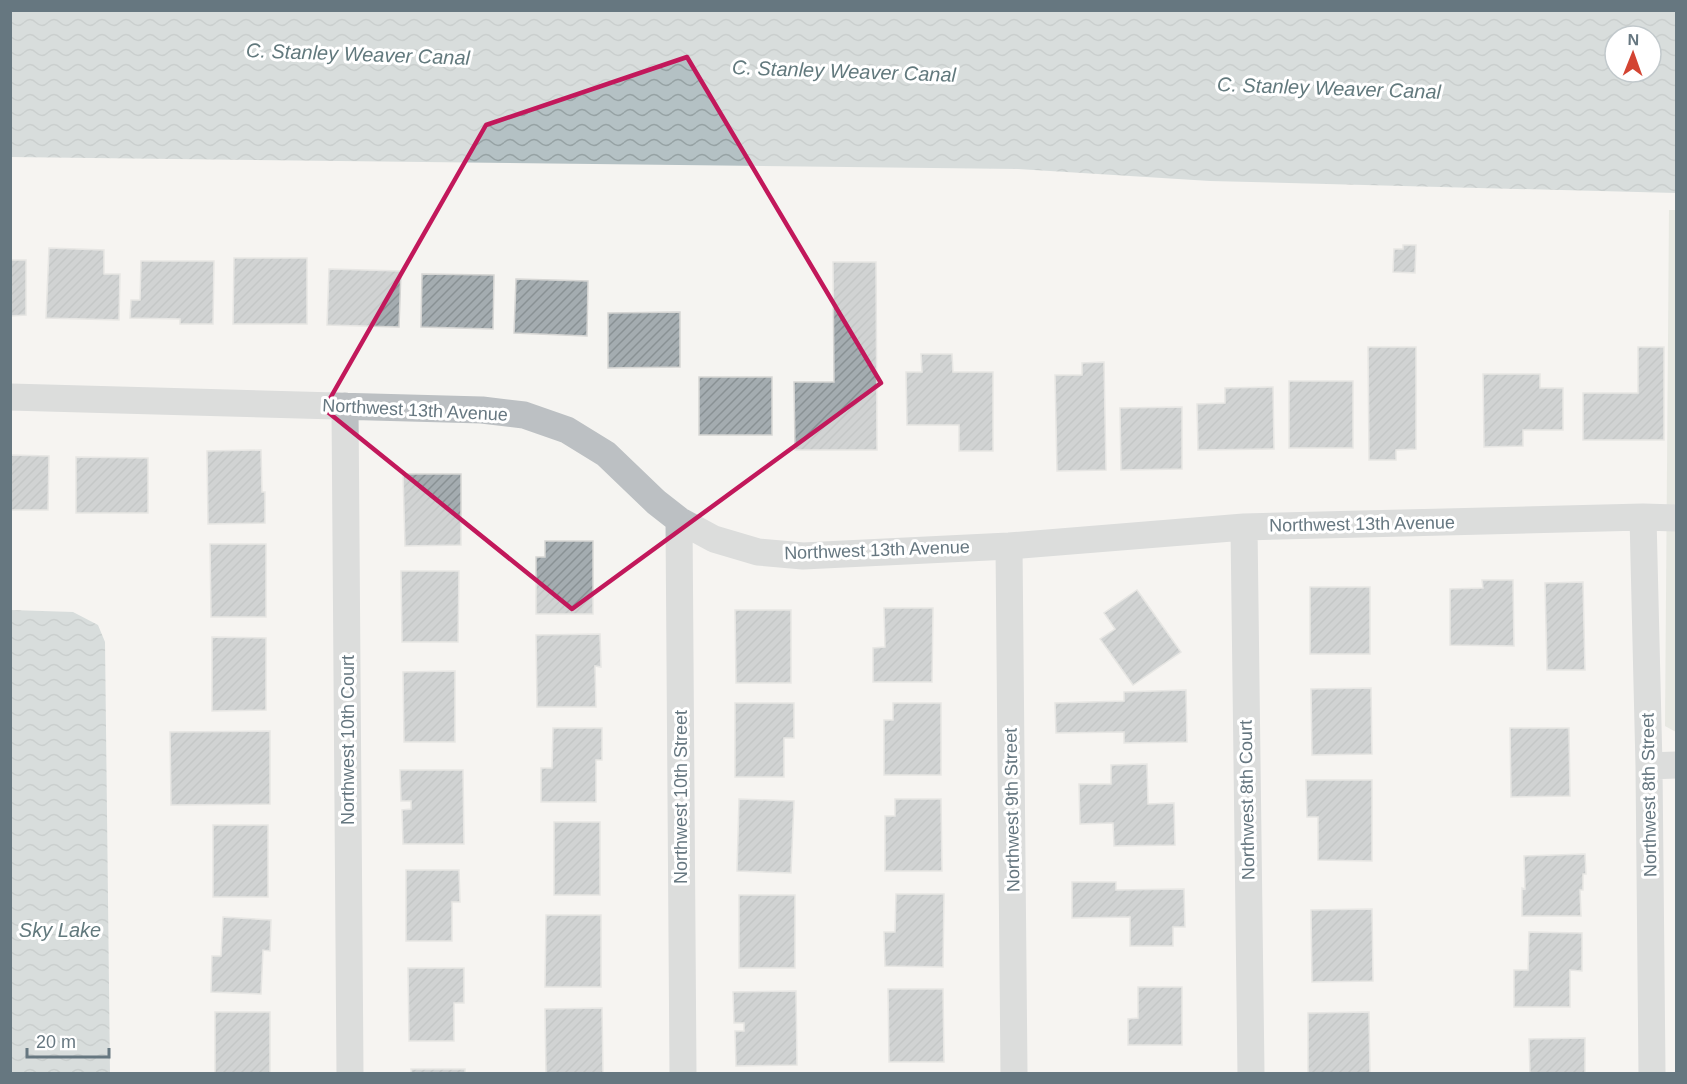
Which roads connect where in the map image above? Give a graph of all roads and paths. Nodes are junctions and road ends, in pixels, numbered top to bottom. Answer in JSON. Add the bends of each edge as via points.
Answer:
{"nodes":[{"id":1,"x":10,"y":397,"type":"edge"},
{"id":2,"x":345,"y":406,"type":"junction"},
{"id":3,"x":1643,"y":517,"type":"junction"},
{"id":4,"x":1677,"y":518,"type":"edge"},
{"id":5,"x":679,"y":520,"type":"junction"},
{"id":6,"x":1244,"y":527,"type":"junction"},
{"id":7,"x":1009,"y":546,"type":"junction"},
{"id":8,"x":1649,"y":765,"type":"junction"},
{"id":9,"x":1677,"y":765,"type":"edge"},
{"id":10,"x":350,"y":1074,"type":"edge"},
{"id":11,"x":683,"y":1074,"type":"edge"},
{"id":12,"x":1014,"y":1074,"type":"edge"},
{"id":13,"x":1251,"y":1074,"type":"edge"},
{"id":14,"x":1652,"y":1074,"type":"edge"}],
"edges":[{"from":1,"to":2,"type":"street","name":"Northwest 13th Avenue"},
{"from":2,"to":5,"type":"street","name":"Northwest 13th Avenue","via":[[482,410],[546,422],[606,454]]},
{"from":2,"to":10,"type":"street","name":"Northwest 10th Court"},
{"from":3,"to":4,"type":"street","name":"Northwest 13th Avenue"},
{"from":3,"to":6,"type":"street","name":"Northwest 13th Avenue"},
{"from":3,"to":8,"type":"street","name":"Northwest 8th Street"},
{"from":5,"to":7,"type":"street","name":"Northwest 13th Avenue","via":[[735,547],[802,556]]},
{"from":5,"to":11,"type":"street","name":"Northwest 10th Street"},
{"from":6,"to":7,"type":"street","name":"Northwest 13th Avenue"},
{"from":6,"to":13,"type":"street","name":"Northwest 8th Court"},
{"from":7,"to":12,"type":"street","name":"Northwest 9th Street"},
{"from":8,"to":9,"type":"street"},
{"from":8,"to":14,"type":"street","name":"Northwest 8th Street"}]}
